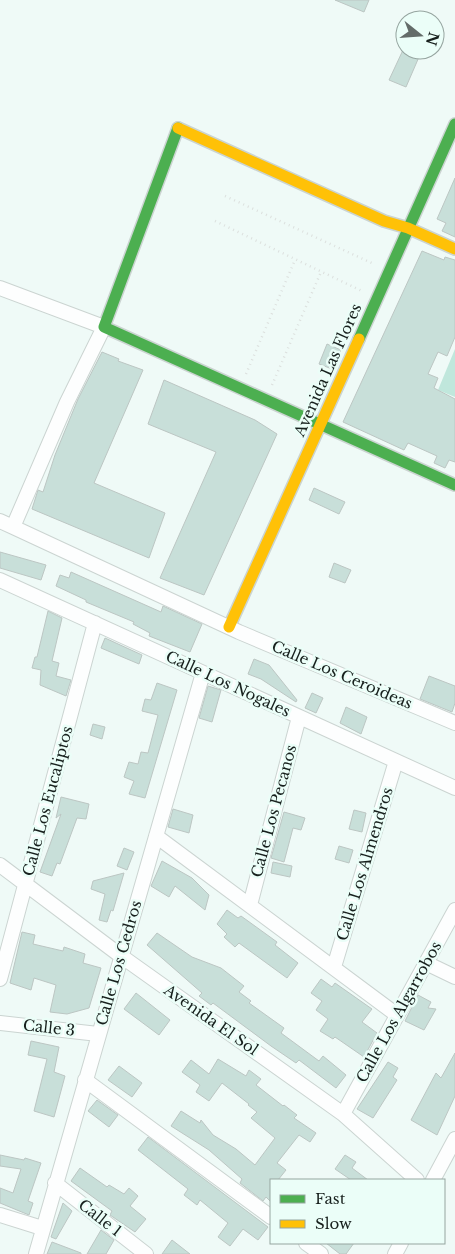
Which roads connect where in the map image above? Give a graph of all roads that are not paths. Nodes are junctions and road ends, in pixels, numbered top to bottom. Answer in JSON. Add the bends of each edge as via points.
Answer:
{"nodes":[{"id":1,"x":455,"y":124,"type":"edge"},
{"id":2,"x":427,"y":216,"type":"dead end"},
{"id":3,"x":408,"y":228,"type":"junction"},
{"id":4,"x":419,"y":233,"type":"junction"},
{"id":5,"x":455,"y":249,"type":"edge"},
{"id":6,"x":0,"y":288,"type":"edge"},
{"id":7,"x":104,"y":327,"type":"junction"},
{"id":8,"x":325,"y":427,"type":"junction"},
{"id":9,"x":455,"y":485,"type":"edge"},
{"id":10,"x":6,"y":524,"type":"edge"},
{"id":11,"x":1,"y":583,"type":"edge"},
{"id":12,"x":95,"y":623,"type":"junction"},
{"id":13,"x":234,"y":630,"type":"junction"},
{"id":14,"x":203,"y":673,"type":"junction"},
{"id":15,"x":298,"y":717,"type":"junction"},
{"id":16,"x":455,"y":723,"type":"edge"},
{"id":17,"x":396,"y":761,"type":"junction"},
{"id":18,"x":455,"y":788,"type":"edge"},
{"id":19,"x":156,"y":836,"type":"junction"},
{"id":20,"x":0,"y":865,"type":"edge"},
{"id":21,"x":25,"y":884,"type":"junction"},
{"id":22,"x":250,"y":905,"type":"junction"},
{"id":23,"x":455,"y":910,"type":"edge"},
{"id":24,"x":121,"y":956,"type":"junction"},
{"id":25,"x":426,"y":963,"type":"junction"},
{"id":26,"x":334,"y":966,"type":"junction"},
{"id":27,"x":455,"y":977,"type":"edge"},
{"id":28,"x":0,"y":979,"type":"edge"},
{"id":29,"x":397,"y":1015,"type":"junction"},
{"id":30,"x":0,"y":1023,"type":"edge"},
{"id":31,"x":98,"y":1034,"type":"junction"},
{"id":32,"x":85,"y":1080,"type":"junction"},
{"id":33,"x":343,"y":1114,"type":"junction"},
{"id":34,"x":455,"y":1139,"type":"edge"},
{"id":35,"x":416,"y":1179,"type":"edge"},
{"id":36,"x":434,"y":1179,"type":"edge"},
{"id":37,"x":55,"y":1183,"type":"junction"},
{"id":38,"x":0,"y":1215,"type":"edge"},
{"id":39,"x":270,"y":1216,"type":"edge"},
{"id":40,"x":42,"y":1228,"type":"junction"},
{"id":41,"x":307,"y":1244,"type":"edge"},
{"id":42,"x":36,"y":1254,"type":"edge"},
{"id":43,"x":146,"y":1254,"type":"edge"},
{"id":44,"x":321,"y":1254,"type":"edge"}],
"edges":[{"from":1,"to":3,"type":"street","name":"Avenida Las Flores"},
{"from":2,"to":4,"type":"street","name":"Avenida Las Flores"},
{"from":3,"to":4,"type":"street"},
{"from":3,"to":7,"type":"street","via":[[384,221],[178,128]]},
{"from":3,"to":8,"type":"street","name":"Avenida Las Flores"},
{"from":4,"to":5,"type":"street"},
{"from":4,"to":8,"type":"street","name":"Avenida Las Flores"},
{"from":6,"to":7,"type":"street"},
{"from":7,"to":8,"type":"street"},
{"from":7,"to":10,"type":"street"},
{"from":8,"to":9,"type":"street"},
{"from":8,"to":13,"type":"street","name":"Avenida Las Flores"},
{"from":10,"to":13,"type":"street","name":"Calle Los Ceroideas"},
{"from":11,"to":12,"type":"street","name":"Calle Los Nogales"},
{"from":12,"to":14,"type":"street","name":"Calle Los Nogales"},
{"from":12,"to":21,"type":"street","name":"Calle Los Eucaliptos"},
{"from":13,"to":16,"type":"street","name":"Calle Los Ceroideas"},
{"from":14,"to":15,"type":"street","name":"Calle Los Nogales"},
{"from":14,"to":19,"type":"street","name":"Calle Los Cedros"},
{"from":15,"to":17,"type":"street","name":"Calle Los Nogales"},
{"from":15,"to":22,"type":"street","name":"Calle Los Pecanos"},
{"from":17,"to":18,"type":"street","name":"Calle Los Nogales"},
{"from":17,"to":26,"type":"street","name":"Calle Los Almendros"},
{"from":19,"to":22,"type":"street"},
{"from":19,"to":24,"type":"street","name":"Calle Los Cedros"},
{"from":20,"to":21,"type":"street","name":"Avenida El Sol"},
{"from":21,"to":24,"type":"street","name":"Avenida El Sol"},
{"from":21,"to":28,"type":"street","name":"Calle Los Eucaliptos"},
{"from":22,"to":26,"type":"street"},
{"from":23,"to":25,"type":"street","name":"Calle Los Algarrobos"},
{"from":24,"to":31,"type":"street","name":"Calle Los Cedros"},
{"from":24,"to":33,"type":"street","name":"Avenida El Sol"},
{"from":25,"to":27,"type":"street"},
{"from":25,"to":29,"type":"street","name":"Calle Los Algarrobos"},
{"from":26,"to":29,"type":"street"},
{"from":29,"to":33,"type":"street","name":"Calle Los Algarrobos"},
{"from":30,"to":31,"type":"street","name":"Calle 3"},
{"from":31,"to":32,"type":"street","name":"Calle Los Cedros"},
{"from":32,"to":37,"type":"street","name":"Calle Los Cedros"},
{"from":32,"to":39,"type":"street"},
{"from":33,"to":35,"type":"street","name":"Avenida El Sol"},
{"from":34,"to":36,"type":"street"},
{"from":37,"to":40,"type":"street","name":"Calle Los Cedros"},
{"from":37,"to":43,"type":"street","name":"Calle 1"},
{"from":38,"to":40,"type":"street"},
{"from":40,"to":42,"type":"street","name":"Calle Los Cedros"},
{"from":41,"to":44,"type":"street"}]}
